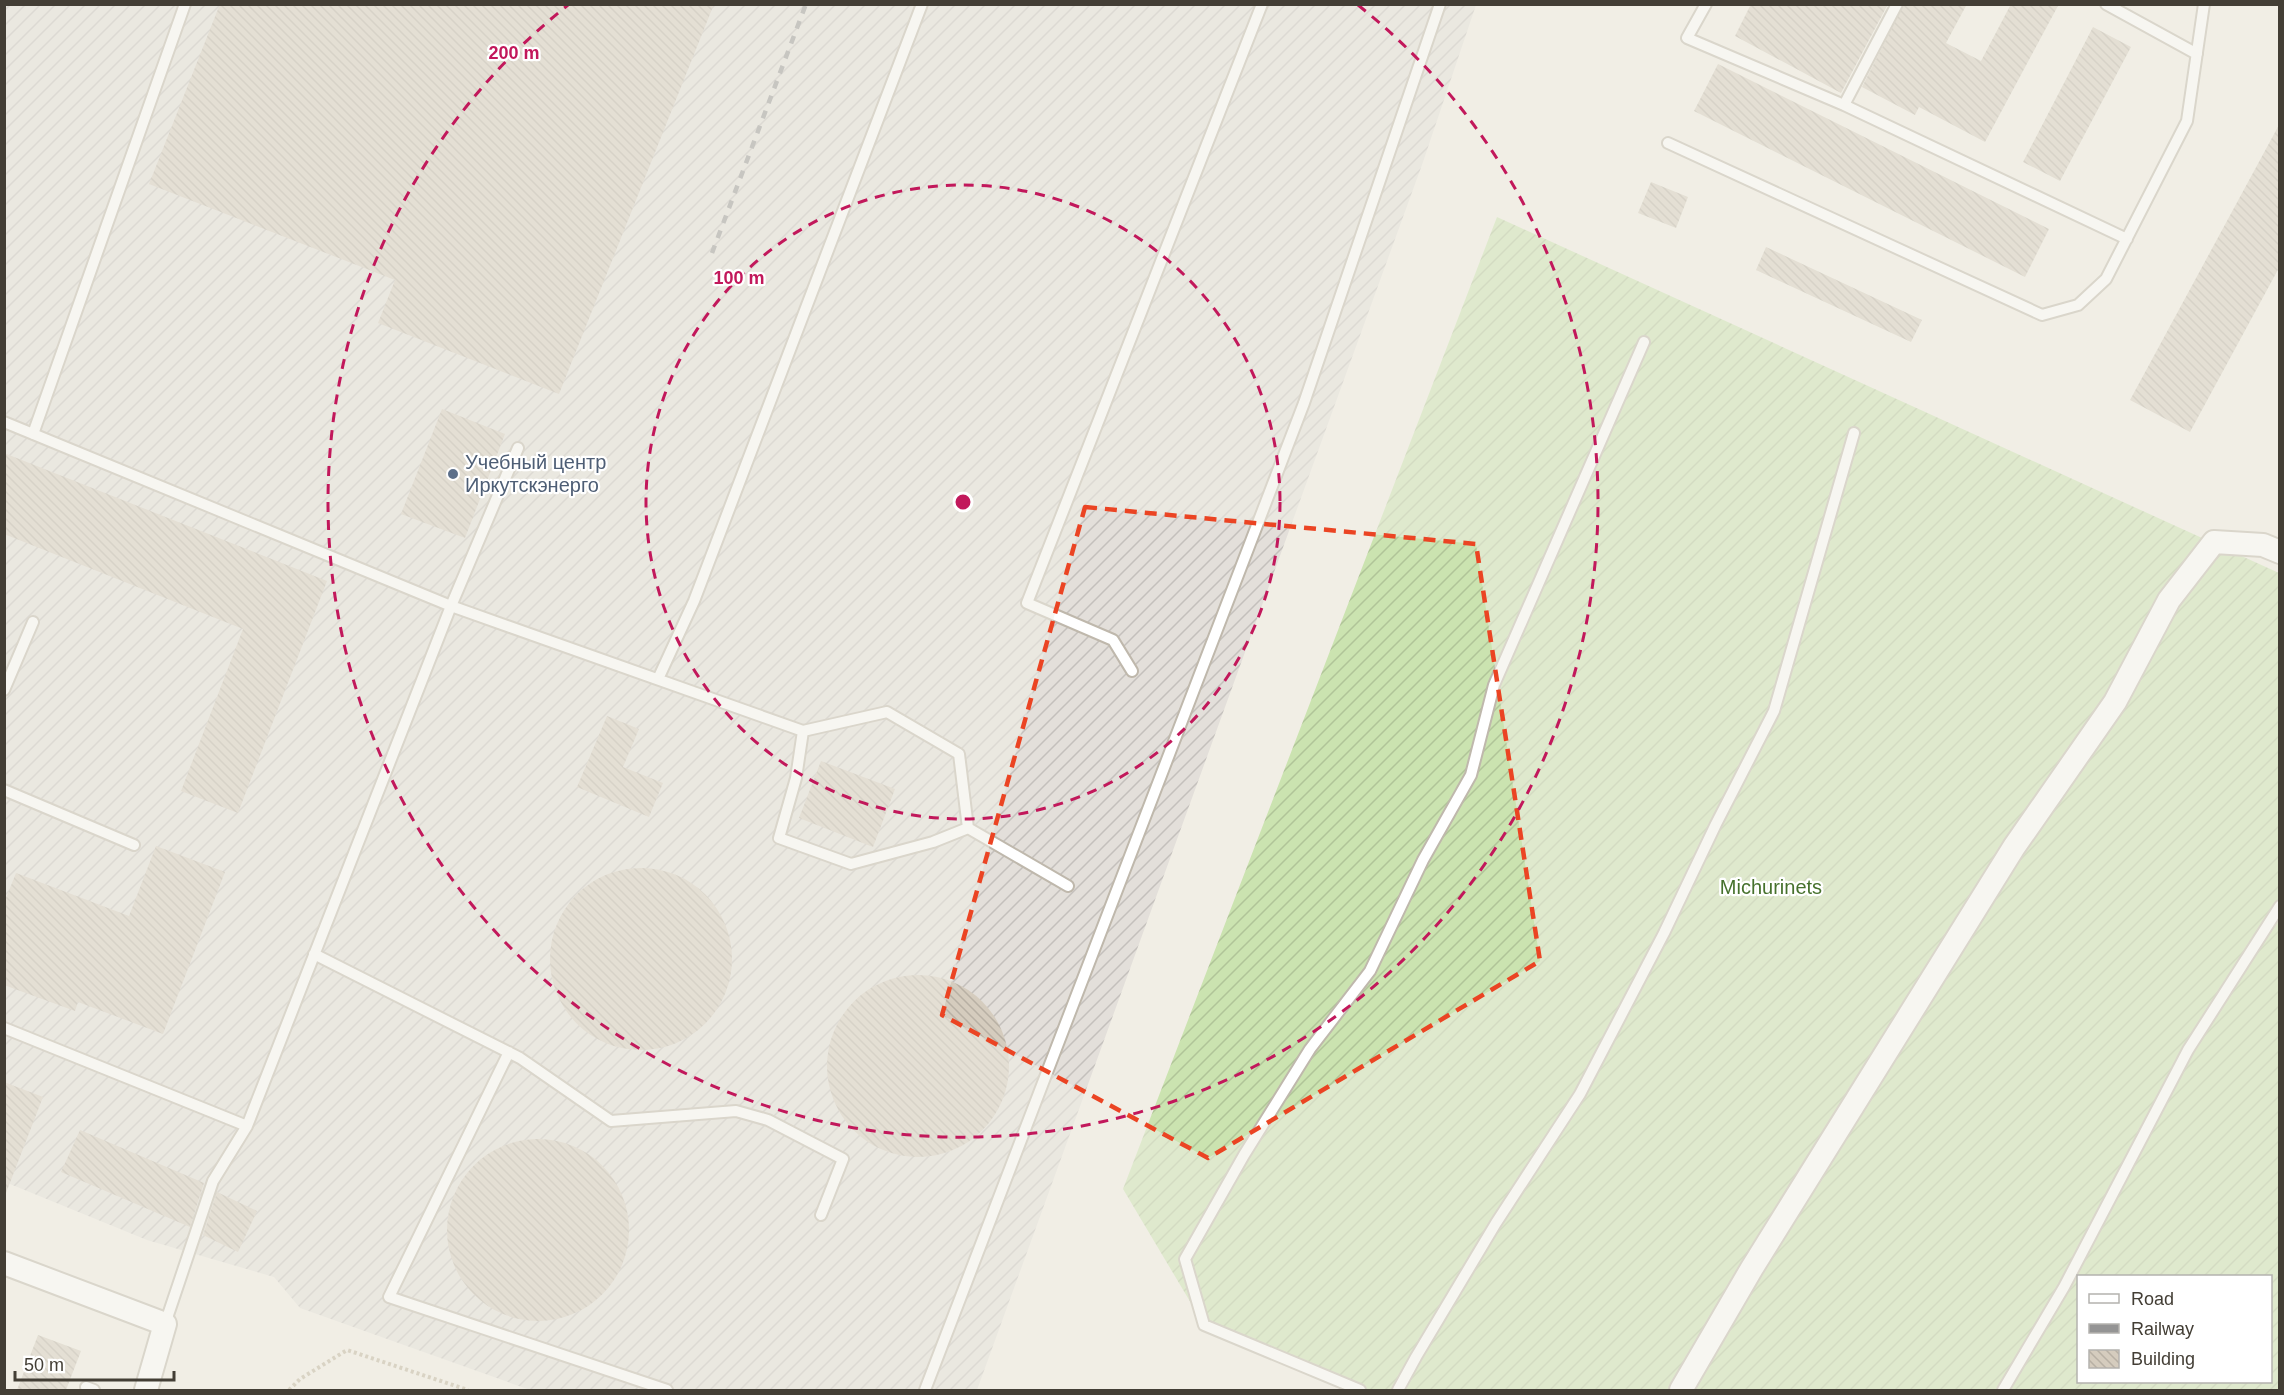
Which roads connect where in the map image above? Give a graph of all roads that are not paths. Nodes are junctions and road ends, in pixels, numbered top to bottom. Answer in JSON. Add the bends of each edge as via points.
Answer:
{"nodes":[{"id":1,"x":185,"y":4,"type":"edge"},
{"id":2,"x":922,"y":4,"type":"edge"},
{"id":3,"x":1262,"y":4,"type":"edge"},
{"id":4,"x":1440,"y":4,"type":"edge"},
{"id":5,"x":1706,"y":4,"type":"edge"},
{"id":6,"x":1897,"y":4,"type":"edge"},
{"id":7,"x":2106,"y":4,"type":"edge"},
{"id":8,"x":2204,"y":4,"type":"edge"},
{"id":9,"x":2197,"y":54,"type":"junction"},
{"id":10,"x":1844,"y":105,"type":"junction"},
{"id":11,"x":1668,"y":143,"type":"dead end"},
{"id":12,"x":2127,"y":239,"type":"junction"},
{"id":13,"x":1644,"y":342,"type":"dead end"},
{"id":14,"x":4,"y":422,"type":"edge"},
{"id":15,"x":1854,"y":433,"type":"dead end"},
{"id":16,"x":33,"y":434,"type":"junction"},
{"id":17,"x":518,"y":448,"type":"dead end"},
{"id":18,"x":2280,"y":552,"type":"edge"},
{"id":19,"x":451,"y":606,"type":"junction"},
{"id":20,"x":33,"y":622,"type":"dead end"},
{"id":21,"x":1132,"y":671,"type":"dead end"},
{"id":22,"x":658,"y":680,"type":"junction"},
{"id":23,"x":4,"y":690,"type":"edge"},
{"id":24,"x":803,"y":731,"type":"junction"},
{"id":25,"x":4,"y":790,"type":"edge"},
{"id":26,"x":968,"y":828,"type":"junction"},
{"id":27,"x":134,"y":845,"type":"dead end"},
{"id":28,"x":1068,"y":886,"type":"dead end"},
{"id":29,"x":2280,"y":906,"type":"edge"},
{"id":30,"x":314,"y":954,"type":"junction"},
{"id":31,"x":4,"y":1028,"type":"edge"},
{"id":32,"x":509,"y":1052,"type":"junction"},
{"id":33,"x":247,"y":1125,"type":"junction"},
{"id":34,"x":821,"y":1215,"type":"dead end"},
{"id":35,"x":4,"y":1263,"type":"edge"},
{"id":36,"x":165,"y":1324,"type":"junction"},
{"id":37,"x":146,"y":1390,"type":"edge"},
{"id":38,"x":667,"y":1390,"type":"edge"},
{"id":39,"x":925,"y":1390,"type":"edge"},
{"id":40,"x":1360,"y":1390,"type":"edge"},
{"id":41,"x":1398,"y":1390,"type":"edge"},
{"id":42,"x":1681,"y":1390,"type":"edge"},
{"id":43,"x":2003,"y":1390,"type":"edge"}],
"edges":[{"from":1,"to":16,"type":"lane"},
{"from":2,"to":22,"type":"lane","via":[[694,601]]},
{"from":3,"to":21,"type":"lane","via":[[1027,603],[1113,640]]},
{"from":4,"to":39,"type":"lane","via":[[1304,403]]},
{"from":5,"to":10,"type":"lane","via":[[1687,38]]},
{"from":6,"to":10,"type":"lane"},
{"from":7,"to":9,"type":"lane"},
{"from":8,"to":9,"type":"lane"},
{"from":9,"to":12,"type":"lane","via":[[2187,121]]},
{"from":10,"to":12,"type":"lane"},
{"from":11,"to":12,"type":"lane","via":[[2043,315],[2078,304],[2106,279]]},
{"from":13,"to":40,"type":"lane","via":[[1494,685],[1471,775],[1423,860],[1370,971],[1310,1049],[1185,1259],[1204,1325]]},
{"from":14,"to":16,"type":"lane"},
{"from":15,"to":41,"type":"lane","via":[[1774,711],[1580,1094],[1496,1223]]},
{"from":16,"to":19,"type":"lane"},
{"from":17,"to":19,"type":"lane"},
{"from":18,"to":42,"type":"street","via":[[2263,545],[2214,542],[2169,600],[2115,702],[2014,847],[1752,1268]]},
{"from":19,"to":22,"type":"lane"},
{"from":19,"to":30,"type":"lane"},
{"from":20,"to":23,"type":"lane"},
{"from":22,"to":24,"type":"lane"},
{"from":24,"to":26,"type":"lane","via":[[887,712],[959,754]]},
{"from":24,"to":26,"type":"lane","via":[[796,778],[779,838],[852,864]]},
{"from":25,"to":27,"type":"lane"},
{"from":26,"to":28,"type":"lane"},
{"from":29,"to":43,"type":"lane","via":[[2188,1050],[2064,1287]]},
{"from":30,"to":32,"type":"lane"},
{"from":30,"to":33,"type":"lane"},
{"from":31,"to":33,"type":"lane"},
{"from":32,"to":34,"type":"lane","via":[[612,1120],[736,1111],[768,1120],[843,1159]]},
{"from":32,"to":38,"type":"lane","via":[[389,1297]]},
{"from":33,"to":36,"type":"lane","via":[[213,1181]]},
{"from":35,"to":36,"type":"street"},
{"from":36,"to":37,"type":"street"}]}
